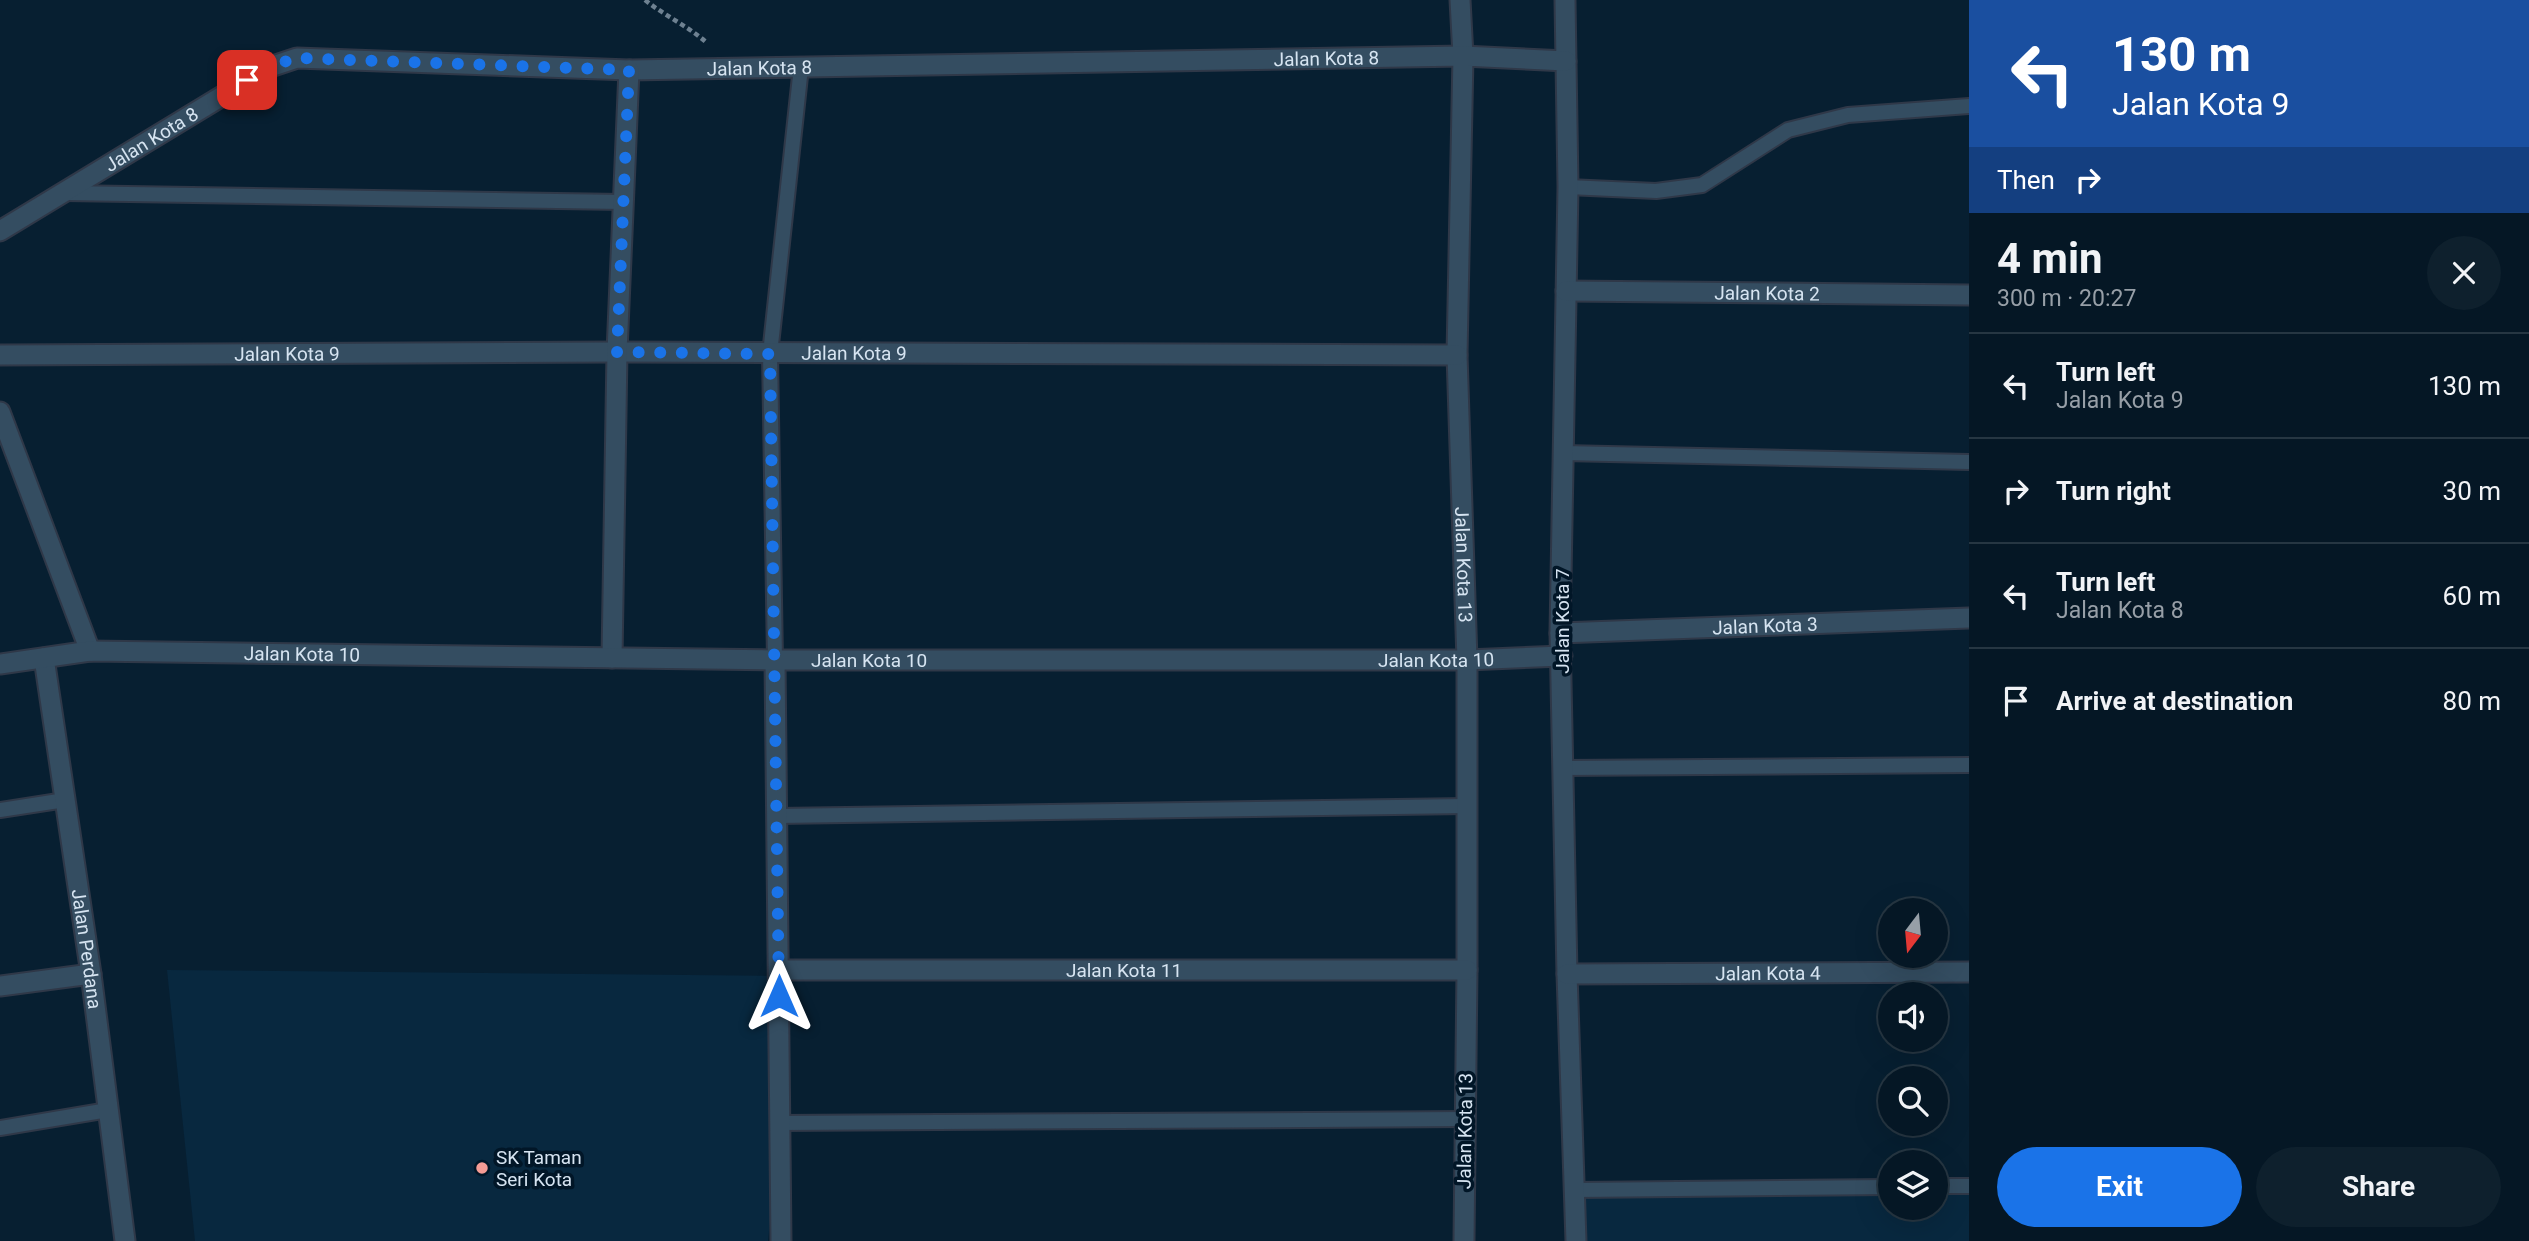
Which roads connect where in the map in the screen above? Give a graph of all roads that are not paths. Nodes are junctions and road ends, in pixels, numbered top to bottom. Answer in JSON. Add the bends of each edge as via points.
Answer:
{"nodes":[{"id":1,"x":1461,"y":0,"type":"edge"},
{"id":2,"x":1565,"y":0,"type":"edge"},
{"id":3,"x":1463,"y":56,"type":"junction"},
{"id":4,"x":1566,"y":61,"type":"junction"},
{"id":5,"x":801,"y":66,"type":"junction"},
{"id":6,"x":629,"y":70,"type":"junction"},
{"id":7,"x":1969,"y":106,"type":"edge"},
{"id":8,"x":1567,"y":187,"type":"junction"},
{"id":9,"x":63,"y":193,"type":"junction"},
{"id":10,"x":623,"y":202,"type":"junction"},
{"id":11,"x":0,"y":231,"type":"edge"},
{"id":12,"x":1566,"y":291,"type":"junction"},
{"id":13,"x":1969,"y":295,"type":"edge"},
{"id":14,"x":617,"y":352,"type":"junction"},
{"id":15,"x":770,"y":354,"type":"junction"},
{"id":16,"x":0,"y":355,"type":"edge"},
{"id":17,"x":1457,"y":355,"type":"junction"},
{"id":18,"x":0,"y":412,"type":"edge"},
{"id":19,"x":1563,"y":453,"type":"junction"},
{"id":20,"x":1969,"y":462,"type":"edge"},
{"id":21,"x":1969,"y":618,"type":"edge"},
{"id":22,"x":1560,"y":633,"type":"junction"},
{"id":23,"x":90,"y":651,"type":"junction"},
{"id":24,"x":1562,"y":656,"type":"junction"},
{"id":25,"x":44,"y":658,"type":"junction"},
{"id":26,"x":612,"y":658,"type":"junction"},
{"id":27,"x":775,"y":660,"type":"junction"},
{"id":28,"x":1467,"y":660,"type":"junction"},
{"id":29,"x":0,"y":664,"type":"edge"},
{"id":30,"x":1969,"y":765,"type":"edge"},
{"id":31,"x":1563,"y":768,"type":"junction"},
{"id":32,"x":65,"y":800,"type":"junction"},
{"id":33,"x":1467,"y":806,"type":"junction"},
{"id":34,"x":0,"y":810,"type":"edge"},
{"id":35,"x":777,"y":816,"type":"junction"},
{"id":36,"x":779,"y":970,"type":"junction"},
{"id":37,"x":1467,"y":970,"type":"junction"},
{"id":38,"x":1969,"y":972,"type":"edge"},
{"id":39,"x":91,"y":974,"type":"junction"},
{"id":40,"x":1567,"y":974,"type":"junction"},
{"id":41,"x":0,"y":986,"type":"edge"},
{"id":42,"x":108,"y":1111,"type":"junction"},
{"id":43,"x":1465,"y":1119,"type":"junction"},
{"id":44,"x":779,"y":1123,"type":"junction"},
{"id":45,"x":0,"y":1128,"type":"edge"},
{"id":46,"x":1948,"y":1186,"type":"edge"},
{"id":47,"x":1969,"y":1186,"type":"edge"},
{"id":48,"x":1878,"y":1187,"type":"edge"},
{"id":49,"x":1575,"y":1190,"type":"junction"},
{"id":50,"x":124,"y":1241,"type":"edge"},
{"id":51,"x":781,"y":1241,"type":"edge"},
{"id":52,"x":1464,"y":1241,"type":"edge"},
{"id":53,"x":1576,"y":1241,"type":"edge"}],
"edges":[{"from":1,"to":3,"type":"street","name":"Jalan Kota 13"},
{"from":2,"to":4,"type":"street","name":"Jalan Kota 7"},
{"from":3,"to":4,"type":"street","name":"Jalan Kota 8"},
{"from":3,"to":5,"type":"street","name":"Jalan Kota 8"},
{"from":3,"to":17,"type":"street","name":"Jalan Kota 13"},
{"from":4,"to":8,"type":"street","name":"Jalan Kota 7"},
{"from":5,"to":6,"type":"street","name":"Jalan Kota 8"},
{"from":5,"to":15,"type":"lane"},
{"from":6,"to":9,"type":"street","name":"Jalan Kota 8","via":[[288,60],[270,66]]},
{"from":6,"to":10,"type":"street"},
{"from":7,"to":8,"type":"lane","via":[[1848,115],[1788,130],[1702,185],[1656,191]]},
{"from":8,"to":12,"type":"street","name":"Jalan Kota 7"},
{"from":9,"to":10,"type":"lane"},
{"from":9,"to":11,"type":"street","name":"Jalan Kota 8"},
{"from":10,"to":14,"type":"street"},
{"from":12,"to":13,"type":"street","name":"Jalan Kota 2"},
{"from":12,"to":19,"type":"street","name":"Jalan Kota 7"},
{"from":14,"to":15,"type":"street","name":"Jalan Kota 9"},
{"from":14,"to":16,"type":"street","name":"Jalan Kota 9"},
{"from":14,"to":26,"type":"street"},
{"from":15,"to":17,"type":"street","name":"Jalan Kota 9"},
{"from":15,"to":27,"type":"lane"},
{"from":17,"to":28,"type":"street","name":"Jalan Kota 13"},
{"from":18,"to":23,"type":"street"},
{"from":19,"to":20,"type":"lane"},
{"from":19,"to":22,"type":"street","name":"Jalan Kota 7"},
{"from":21,"to":22,"type":"street","name":"Jalan Kota 3"},
{"from":22,"to":24,"type":"street","name":"Jalan Kota 7"},
{"from":23,"to":25,"type":"street","name":"Jalan Kota 10"},
{"from":23,"to":26,"type":"street","name":"Jalan Kota 10"},
{"from":24,"to":28,"type":"street","name":"Jalan Kota 10"},
{"from":24,"to":31,"type":"street","name":"Jalan Kota 7"},
{"from":25,"to":29,"type":"street","name":"Jalan Kota 10"},
{"from":25,"to":32,"type":"street","name":"Jalan Perdana"},
{"from":26,"to":27,"type":"street","name":"Jalan Kota 10"},
{"from":27,"to":28,"type":"street","name":"Jalan Kota 10"},
{"from":27,"to":35,"type":"street"},
{"from":28,"to":33,"type":"street","name":"Jalan Kota 13"},
{"from":30,"to":31,"type":"lane"},
{"from":31,"to":40,"type":"street","name":"Jalan Kota 7"},
{"from":32,"to":34,"type":"lane"},
{"from":32,"to":39,"type":"street","name":"Jalan Perdana"},
{"from":33,"to":35,"type":"lane"},
{"from":33,"to":37,"type":"street","name":"Jalan Kota 13"},
{"from":35,"to":36,"type":"street"},
{"from":36,"to":37,"type":"street","name":"Jalan Kota 11"},
{"from":36,"to":44,"type":"street"},
{"from":37,"to":43,"type":"street","name":"Jalan Kota 13"},
{"from":38,"to":40,"type":"street","name":"Jalan Kota 4"},
{"from":39,"to":41,"type":"street"},
{"from":39,"to":42,"type":"street","name":"Jalan Perdana"},
{"from":40,"to":49,"type":"street","name":"Jalan Kota 7"},
{"from":42,"to":45,"type":"lane"},
{"from":42,"to":50,"type":"street","name":"Jalan Perdana"},
{"from":43,"to":44,"type":"lane"},
{"from":43,"to":52,"type":"street","name":"Jalan Kota 13"},
{"from":44,"to":51,"type":"street"},
{"from":46,"to":47,"type":"lane"},
{"from":48,"to":49,"type":"lane"},
{"from":49,"to":53,"type":"street","name":"Jalan Kota 7"}]}
